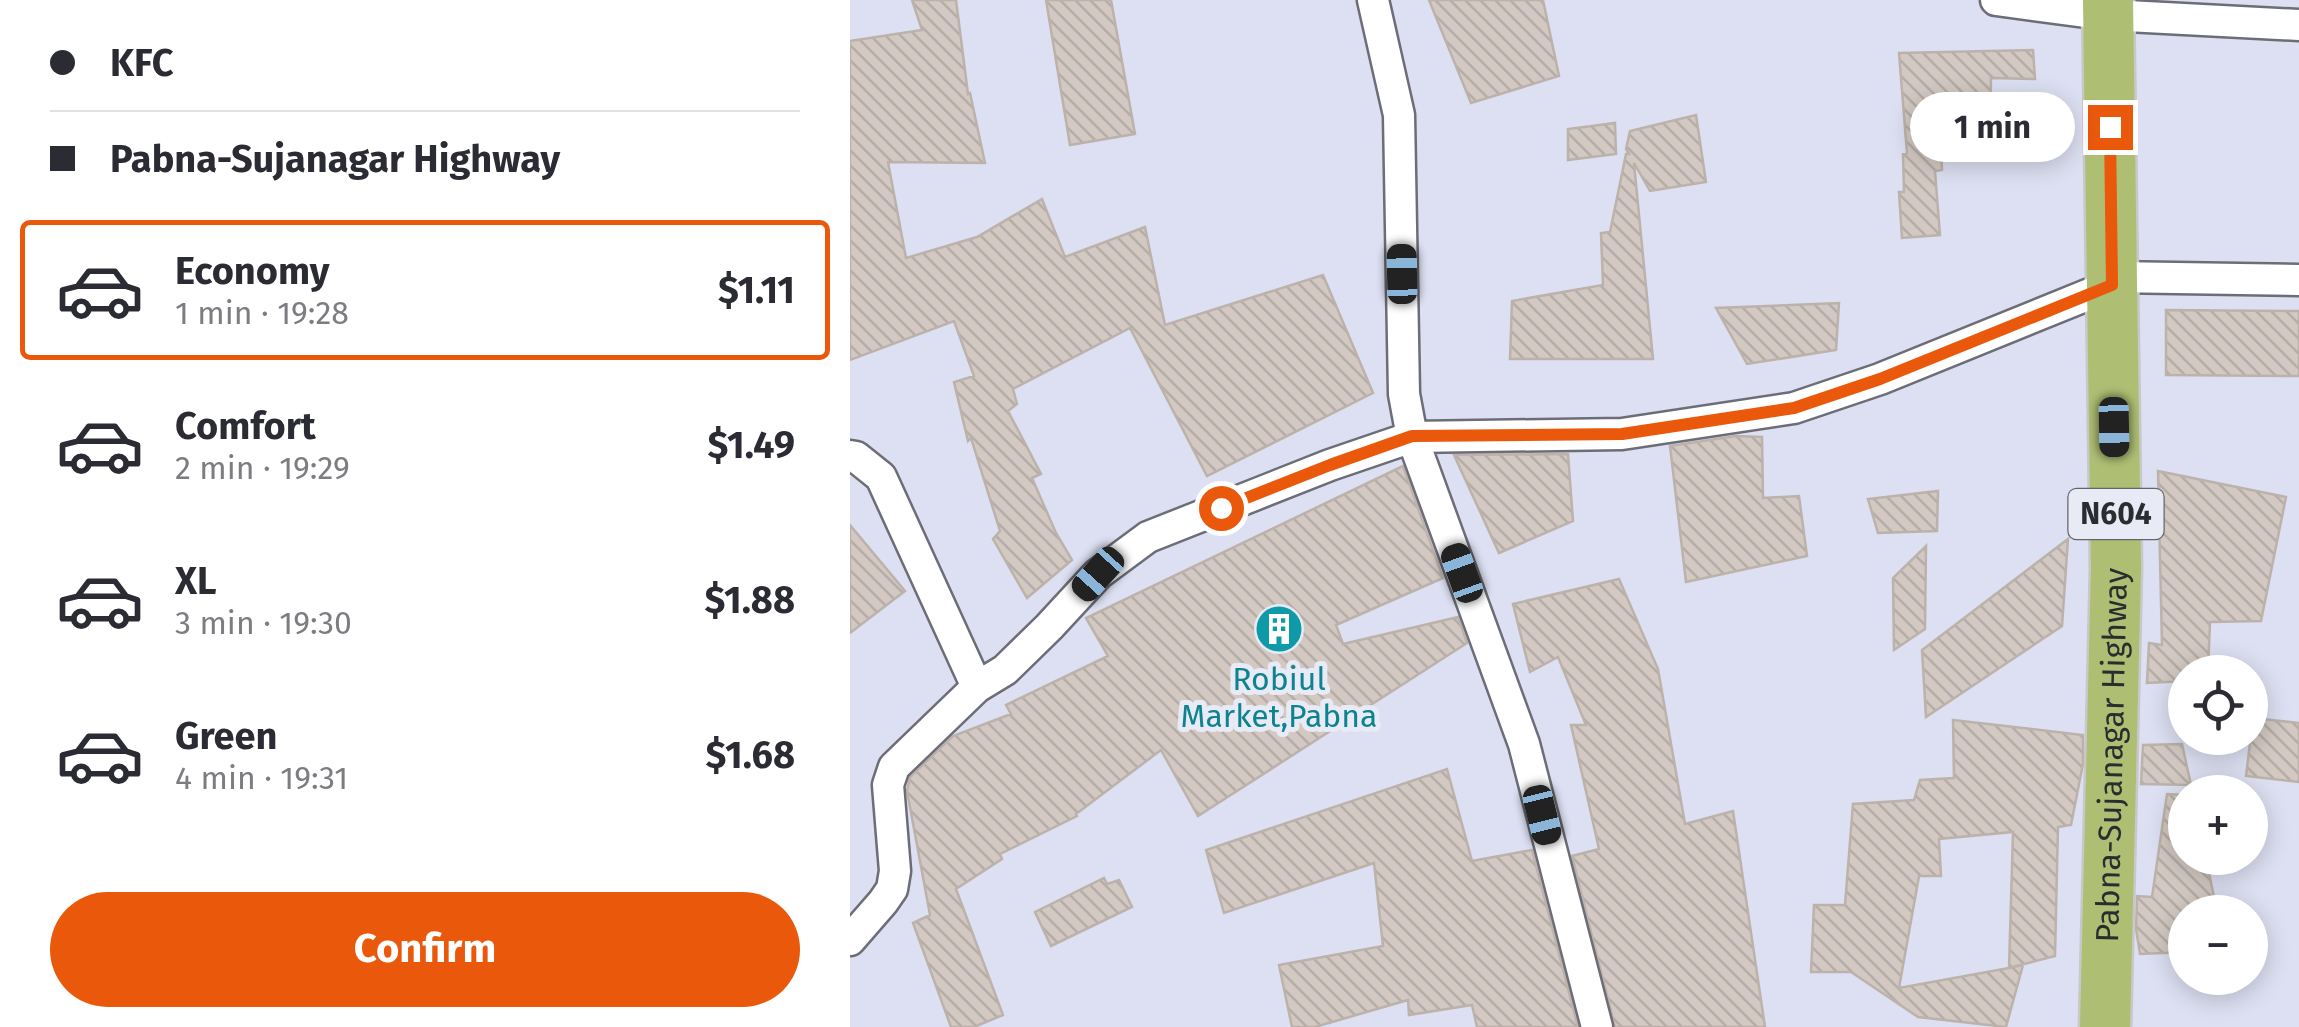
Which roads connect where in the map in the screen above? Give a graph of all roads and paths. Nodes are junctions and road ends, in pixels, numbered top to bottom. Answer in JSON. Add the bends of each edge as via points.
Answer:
{"nodes":[{"id":1,"x":1373,"y":0,"type":"edge"},
{"id":2,"x":1996,"y":0,"type":"edge"},
{"id":3,"x":2108,"y":8,"type":"edge"},
{"id":4,"x":2299,"y":25,"type":"edge"},
{"id":5,"x":2299,"y":280,"type":"edge"},
{"id":6,"x":2112,"y":281,"type":"junction"},
{"id":7,"x":1412,"y":436,"type":"junction"},
{"id":8,"x":850,"y":456,"type":"edge"},
{"id":9,"x":977,"y":687,"type":"junction"},
{"id":10,"x":850,"y":940,"type":"edge"},
{"id":11,"x":1597,"y":1027,"type":"edge"},
{"id":12,"x":2104,"y":1027,"type":"edge"}],
"edges":[{"from":1,"to":7,"type":"street","via":[[1399,115],[1404,394]]},
{"from":2,"to":3,"type":"street"},
{"from":3,"to":4,"type":"street"},
{"from":3,"to":6,"type":"highway","name":"Pabna-Sujanagar Highway","number":"N604"},
{"from":5,"to":6,"type":"street"},
{"from":6,"to":7,"type":"street","via":[[1794,408],[1622,434]]},
{"from":6,"to":12,"type":"highway","name":"Pabna-Sujanagar Highway","number":"N604","via":[[2116,568]]},
{"from":7,"to":9,"type":"street","via":[[1148,536],[1098,574],[1005,670]]},
{"from":7,"to":11,"type":"street","via":[[1524,744]]},
{"from":8,"to":9,"type":"street","via":[[881,477]]},
{"from":9,"to":10,"type":"street","via":[[894,767],[888,785],[892,889]]}]}
